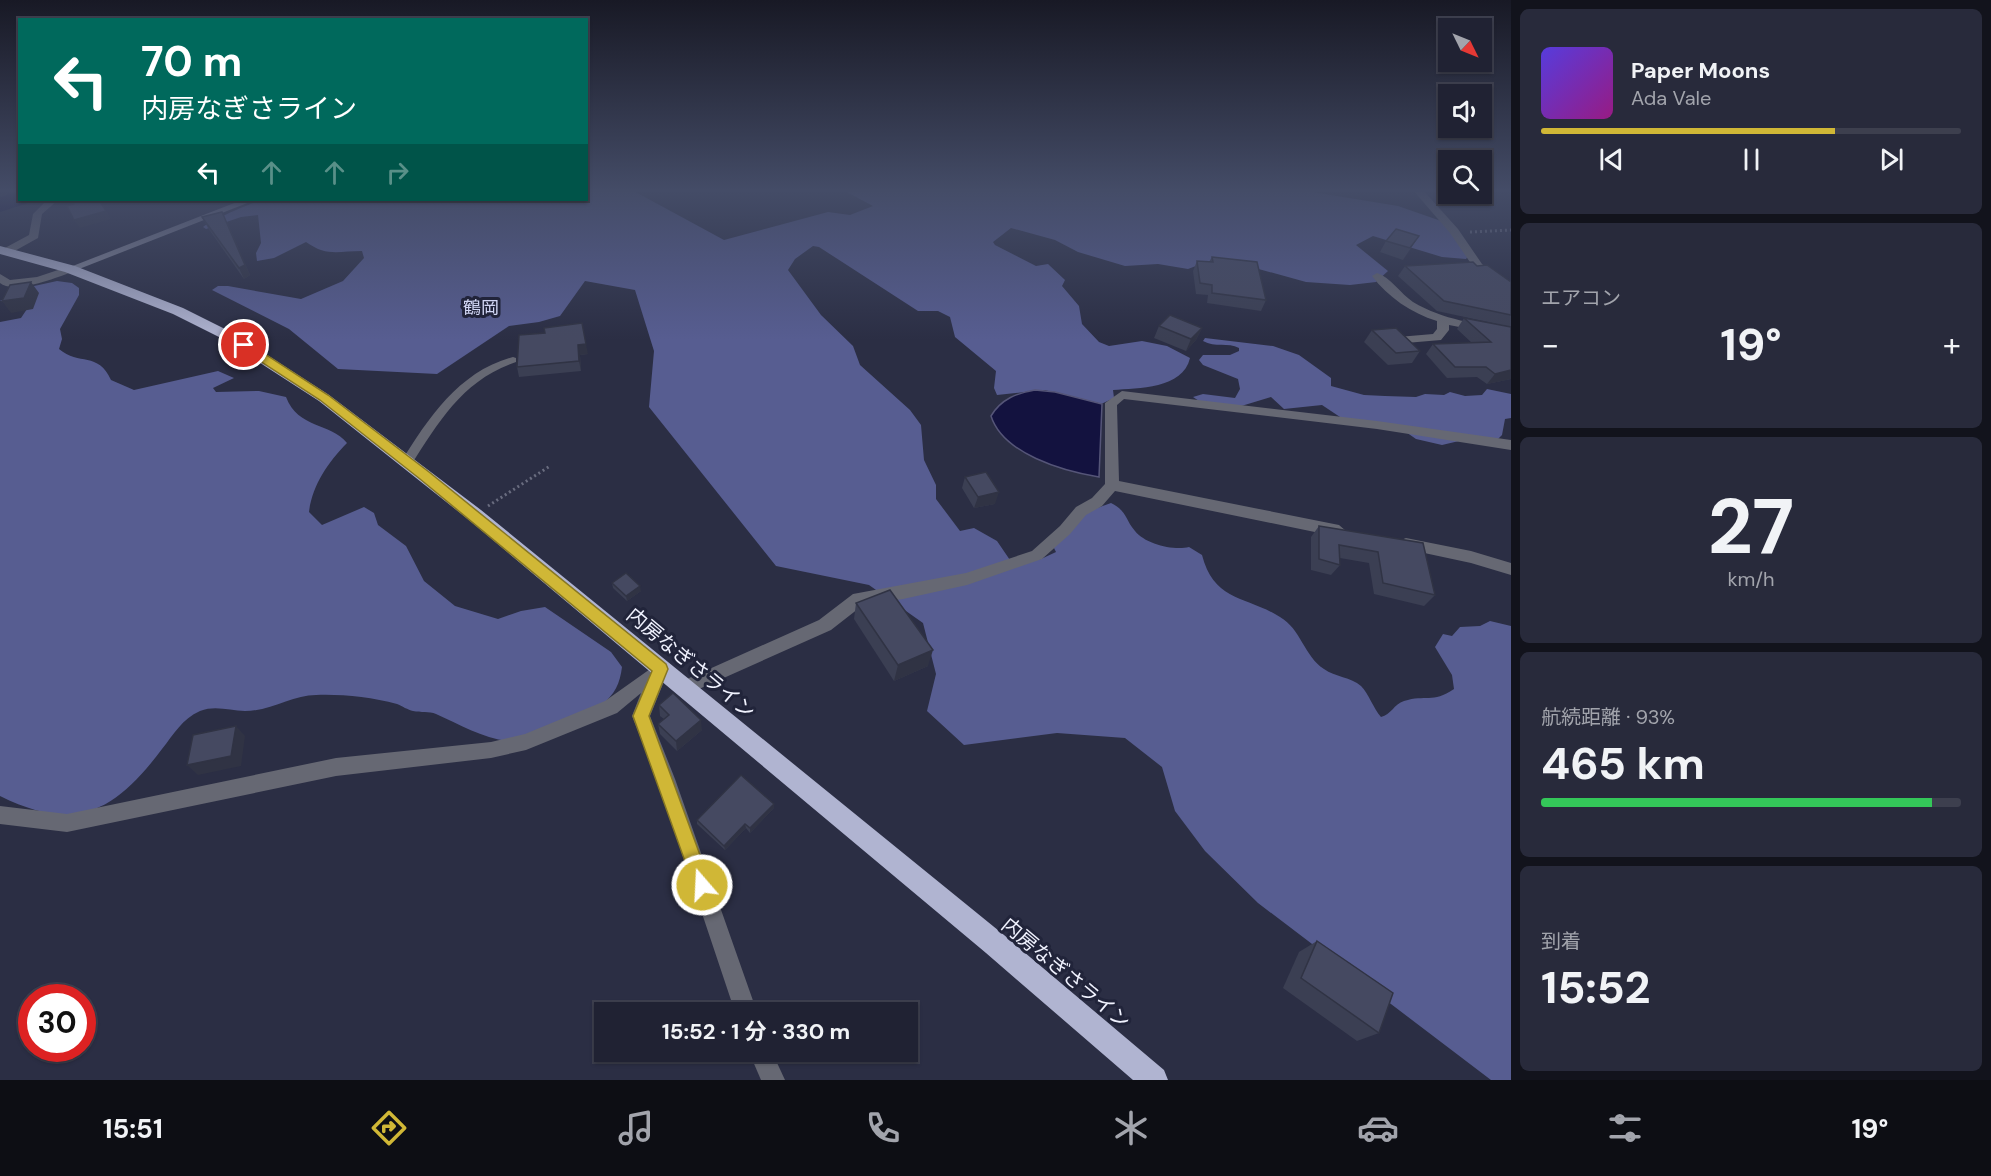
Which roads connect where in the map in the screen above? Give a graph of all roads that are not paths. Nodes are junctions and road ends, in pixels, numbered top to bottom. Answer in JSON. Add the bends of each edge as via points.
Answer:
{"nodes":[{"id":1,"x":28,"y":239,"type":"edge"},
{"id":2,"x":149,"y":239,"type":"edge"},
{"id":3,"x":1460,"y":239,"type":"edge"},
{"id":4,"x":20,"y":244,"type":"junction"},
{"id":5,"x":2,"y":247,"type":"edge"},
{"id":6,"x":86,"y":264,"type":"junction"},
{"id":7,"x":70,"y":269,"type":"junction"},
{"id":8,"x":1377,"y":276,"type":"dead end"},
{"id":9,"x":0,"y":277,"type":"edge"},
{"id":10,"x":1511,"y":294,"type":"edge"},
{"id":11,"x":178,"y":311,"type":"junction"},
{"id":12,"x":1443,"y":321,"type":"junction"},
{"id":13,"x":1511,"y":333,"type":"edge"},
{"id":14,"x":1398,"y":341,"type":"edge"},
{"id":15,"x":513,"y":360,"type":"dead end"},
{"id":16,"x":1511,"y":445,"type":"edge"},
{"id":17,"x":407,"y":462,"type":"junction"},
{"id":18,"x":1112,"y":485,"type":"junction"},
{"id":19,"x":1355,"y":534,"type":"edge"},
{"id":20,"x":1390,"y":541,"type":"edge"},
{"id":21,"x":1511,"y":569,"type":"edge"},
{"id":22,"x":660,"y":669,"type":"junction"},
{"id":23,"x":684,"y":688,"type":"junction"},
{"id":24,"x":0,"y":816,"type":"edge"},
{"id":25,"x":743,"y":1002,"type":"edge"},
{"id":26,"x":765,"y":1062,"type":"edge"},
{"id":27,"x":773,"y":1080,"type":"edge"},
{"id":28,"x":1154,"y":1080,"type":"edge"}],
"edges":[{"from":1,"to":4,"type":"street"},
{"from":2,"to":6,"type":"street"},
{"from":3,"to":10,"type":"street","via":[[1478,266]]},
{"from":4,"to":5,"type":"highway","name":"内房なぎさライン"},
{"from":4,"to":6,"type":"highway","name":"内房なぎさライン"},
{"from":5,"to":7,"type":"highway","name":"内房なぎさライン"},
{"from":6,"to":7,"type":"street"},
{"from":6,"to":11,"type":"highway","name":"内房なぎさライン","via":[[161,296]]},
{"from":7,"to":9,"type":"street","via":[[21,283],[7,284]]},
{"from":7,"to":11,"type":"highway","name":"内房なぎさライン"},
{"from":8,"to":12,"type":"street","via":[[1407,304]]},
{"from":11,"to":17,"type":"highway","name":"内房なぎさライン","via":[[276,365]]},
{"from":12,"to":13,"type":"street"},
{"from":12,"to":14,"type":"street","via":[[1443,330],[1437,337]]},
{"from":15,"to":17,"type":"lane","via":[[486,370],[456,394]]},
{"from":16,"to":18,"type":"street","via":[[1377,424],[1122,395],[1111,403]]},
{"from":17,"to":22,"type":"highway","name":"内房なぎさライン"},
{"from":18,"to":19,"type":"street"},
{"from":18,"to":23,"type":"street","via":[[1037,555],[966,579],[859,599],[825,625]]},
{"from":20,"to":21,"type":"street"},
{"from":22,"to":23,"type":"highway","name":"内房なぎさライン"},
{"from":22,"to":24,"type":"street","via":[[611,707],[526,742],[491,750],[336,767],[67,823]]},
{"from":22,"to":25,"type":"street","via":[[641,716]]},
{"from":23,"to":28,"type":"highway","name":"内房なぎさライン"},
{"from":26,"to":27,"type":"street"}]}
